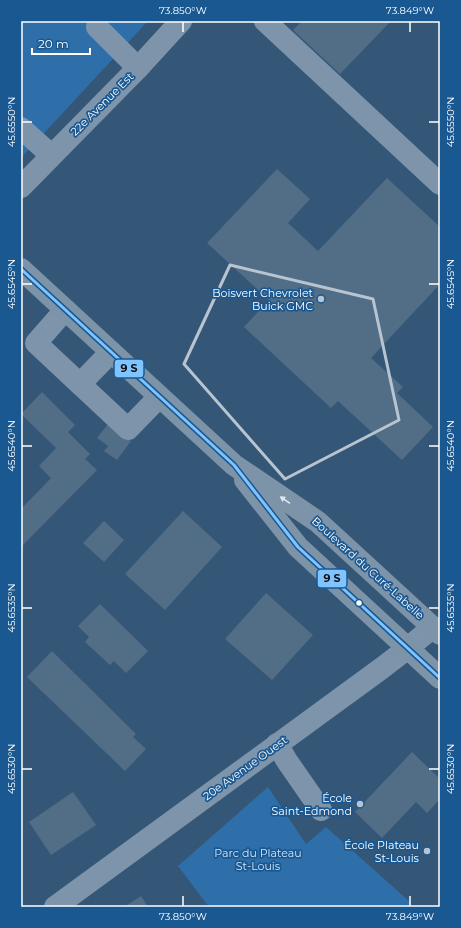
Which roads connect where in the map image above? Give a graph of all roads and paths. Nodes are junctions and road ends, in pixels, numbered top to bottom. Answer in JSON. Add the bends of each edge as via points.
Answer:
{"nodes":[{"id":1,"x":181,"y":21,"type":"edge"},
{"id":2,"x":265,"y":21,"type":"edge"},
{"id":3,"x":97,"y":27,"type":"dead end"},
{"id":4,"x":138,"y":68,"type":"junction"},
{"id":5,"x":21,"y":128,"type":"edge"},
{"id":6,"x":51,"y":155,"type":"junction"},
{"id":7,"x":440,"y":184,"type":"edge"},
{"id":8,"x":21,"y":187,"type":"edge"},
{"id":9,"x":21,"y":269,"type":"edge"},
{"id":10,"x":65,"y":310,"type":"junction"},
{"id":11,"x":111,"y":352,"type":"junction"},
{"id":12,"x":80,"y":384,"type":"junction"},
{"id":13,"x":159,"y":397,"type":"junction"},
{"id":14,"x":234,"y":465,"type":"junction"},
{"id":15,"x":436,"y":630,"type":"edge"},
{"id":16,"x":408,"y":648,"type":"junction"},
{"id":17,"x":440,"y":678,"type":"edge"},
{"id":18,"x":277,"y":744,"type":"junction"},
{"id":19,"x":321,"y":810,"type":"dead end"},
{"id":20,"x":55,"y":907,"type":"edge"}],
"edges":[{"from":1,"to":4,"type":"street","name":"22e Avenue Est"},
{"from":2,"to":7,"type":"street"},
{"from":3,"to":4,"type":"street"},
{"from":4,"to":6,"type":"street","name":"22e Avenue Est"},
{"from":5,"to":6,"type":"street"},
{"from":6,"to":8,"type":"street","name":"22e Avenue Est"},
{"from":9,"to":10,"type":"main road","name":"Boulevard du Curé-Labelle"},
{"from":10,"to":11,"type":"main road","name":"Boulevard du Curé-Labelle"},
{"from":10,"to":12,"type":"street","via":[[36,343]]},
{"from":11,"to":12,"type":"street"},
{"from":11,"to":13,"type":"main road","name":"Boulevard du Curé-Labelle"},
{"from":12,"to":13,"type":"street","via":[[128,429]]},
{"from":13,"to":14,"type":"main road","name":"Boulevard du Curé-Labelle"},
{"from":15,"to":14,"type":"main road","name":"Boulevard du Curé-Labelle","one_way":true,"via":[[318,522]]},
{"from":14,"to":16,"type":"main road","name":"Boulevard du Curé-Labelle","via":[[298,546]]},
{"from":15,"to":16,"type":"street","name":"20e Avenue Ouest"},
{"from":16,"to":17,"type":"main road","name":"Boulevard du Curé-Labelle"},
{"from":16,"to":18,"type":"street","name":"20e Avenue Ouest"},
{"from":18,"to":19,"type":"street"},
{"from":18,"to":20,"type":"street","name":"20e Avenue Ouest"}]}
